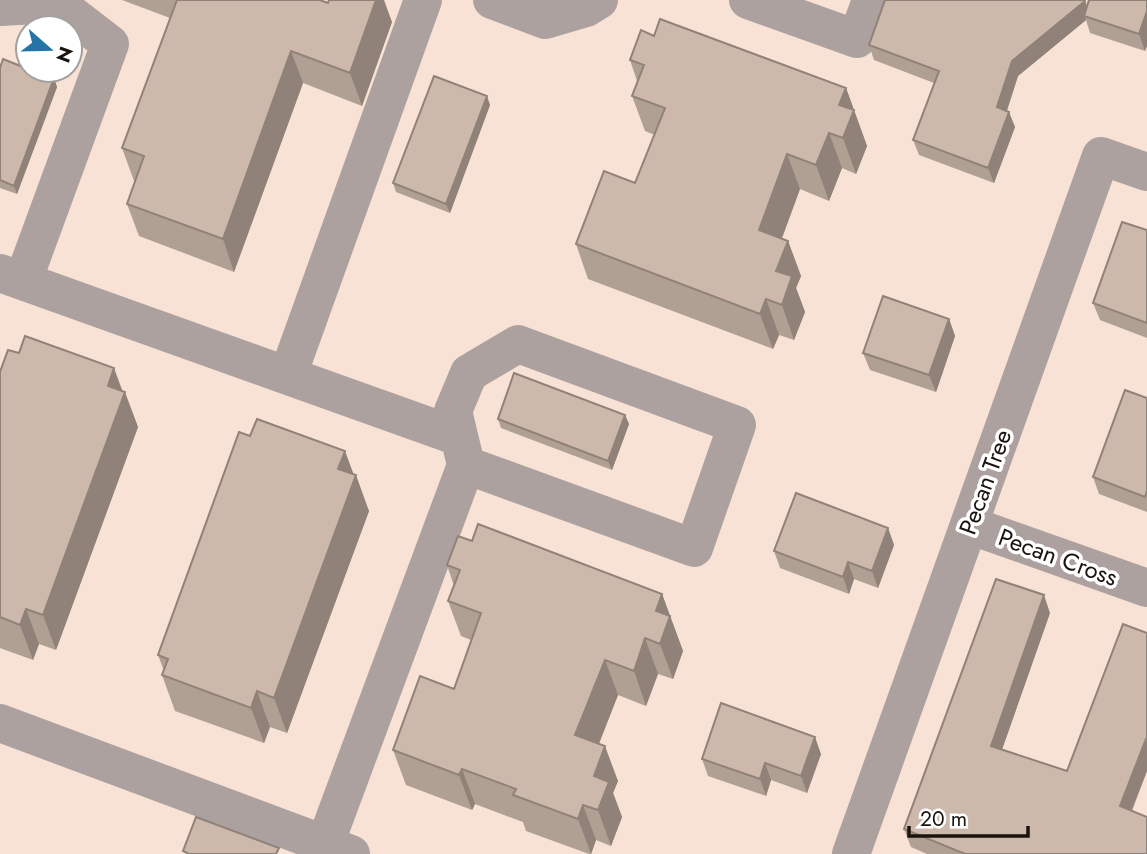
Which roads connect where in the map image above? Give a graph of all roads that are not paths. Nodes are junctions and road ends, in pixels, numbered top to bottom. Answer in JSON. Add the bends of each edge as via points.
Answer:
{"nodes":[{"id":1,"x":423,"y":0,"type":"edge"},
{"id":2,"x":492,"y":0,"type":"edge"},
{"id":3,"x":599,"y":0,"type":"edge"},
{"id":4,"x":748,"y":0,"type":"edge"},
{"id":5,"x":871,"y":0,"type":"edge"},
{"id":6,"x":59,"y":2,"type":"edge"},
{"id":7,"x":0,"y":7,"type":"edge"},
{"id":8,"x":1147,"y":172,"type":"edge"},
{"id":9,"x":11,"y":277,"type":"edge"},
{"id":10,"x":288,"y":375,"type":"junction"},
{"id":11,"x":462,"y":451,"type":"junction"},
{"id":12,"x":969,"y":525,"type":"junction"},
{"id":13,"x":1147,"y":588,"type":"edge"},
{"id":14,"x":0,"y":723,"type":"edge"},
{"id":15,"x":338,"y":849,"type":"edge"},
{"id":16,"x":851,"y":854,"type":"edge"}],
"edges":[{"from":1,"to":10,"type":"street"},
{"from":2,"to":3,"type":"street","via":[[545,20]]},
{"from":4,"to":5,"type":"street","via":[[857,39]]},
{"from":6,"to":7,"type":"street"},
{"from":6,"to":9,"type":"street","via":[[110,44]]},
{"from":8,"to":12,"type":"street","name":"Pecan Tree","via":[[1101,156]]},
{"from":9,"to":10,"type":"street"},
{"from":10,"to":11,"type":"street"},
{"from":11,"to":11,"type":"street","via":[[694,548],[737,425],[518,344],[469,373],[453,411]]},
{"from":11,"to":15,"type":"street"},
{"from":12,"to":13,"type":"street","name":"Pecan Cross"},
{"from":12,"to":16,"type":"street","name":"Pecan Tree"},
{"from":14,"to":15,"type":"street"}]}
